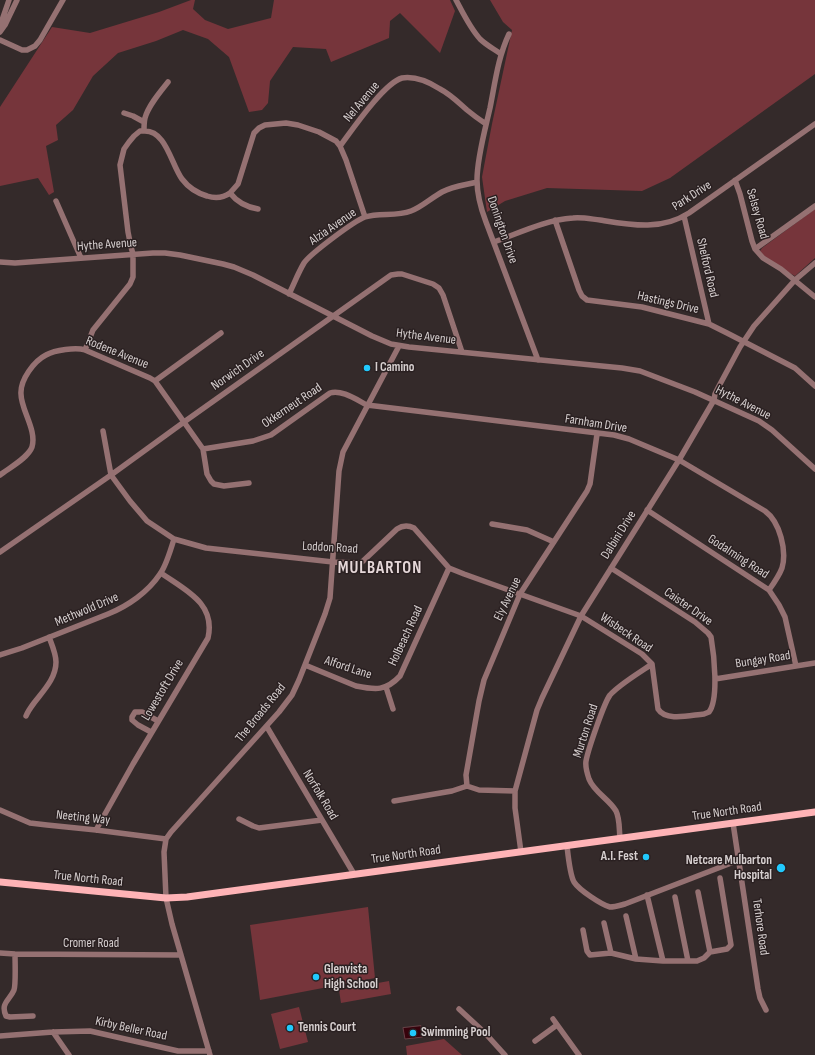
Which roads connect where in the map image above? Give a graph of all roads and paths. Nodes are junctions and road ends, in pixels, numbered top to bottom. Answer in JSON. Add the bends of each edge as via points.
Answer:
{"nodes":[{"id":1,"x":9,"y":0,"type":"edge"},
{"id":2,"x":17,"y":0,"type":"edge"},
{"id":3,"x":63,"y":0,"type":"edge"},
{"id":4,"x":456,"y":0,"type":"edge"},
{"id":5,"x":0,"y":26,"type":"edge"},
{"id":6,"x":0,"y":32,"type":"edge"},
{"id":7,"x":509,"y":34,"type":"dead end"},
{"id":8,"x":0,"y":40,"type":"edge"},
{"id":9,"x":501,"y":54,"type":"junction"},
{"id":10,"x":168,"y":82,"type":"dead end"},
{"id":11,"x":124,"y":113,"type":"dead end"},
{"id":12,"x":144,"y":122,"type":"junction"},
{"id":13,"x":486,"y":124,"type":"junction"},
{"id":14,"x":815,"y":124,"type":"edge"},
{"id":15,"x":144,"y":131,"type":"junction"},
{"id":16,"x":340,"y":146,"type":"junction"},
{"id":17,"x":735,"y":180,"type":"junction"},
{"id":18,"x":477,"y":182,"type":"junction"},
{"id":19,"x":230,"y":192,"type":"junction"},
{"id":20,"x":56,"y":201,"type":"dead end"},
{"id":21,"x":815,"y":206,"type":"edge"},
{"id":22,"x":258,"y":208,"type":"dead end"},
{"id":23,"x":684,"y":216,"type":"junction"},
{"id":24,"x":365,"y":217,"type":"junction"},
{"id":25,"x":555,"y":220,"type":"junction"},
{"id":26,"x":494,"y":242,"type":"junction"},
{"id":27,"x":755,"y":249,"type":"junction"},
{"id":28,"x":133,"y":254,"type":"junction"},
{"id":29,"x":81,"y":258,"type":"junction"},
{"id":30,"x":0,"y":262,"type":"edge"},
{"id":31,"x":815,"y":263,"type":"edge"},
{"id":32,"x":795,"y":280,"type":"junction"},
{"id":33,"x":289,"y":294,"type":"junction"},
{"id":34,"x":815,"y":297,"type":"edge"},
{"id":35,"x":332,"y":316,"type":"junction"},
{"id":36,"x":709,"y":324,"type":"junction"},
{"id":37,"x":221,"y":333,"type":"dead end"},
{"id":38,"x":743,"y":341,"type":"junction"},
{"id":39,"x":399,"y":346,"type":"junction"},
{"id":40,"x":85,"y":350,"type":"junction"},
{"id":41,"x":462,"y":352,"type":"junction"},
{"id":42,"x":538,"y":360,"type":"junction"},
{"id":43,"x":155,"y":381,"type":"junction"},
{"id":44,"x":815,"y":386,"type":"edge"},
{"id":45,"x":714,"y":400,"type":"junction"},
{"id":46,"x":367,"y":405,"type":"junction"},
{"id":47,"x":184,"y":422,"type":"junction"},
{"id":48,"x":103,"y":431,"type":"dead end"},
{"id":49,"x":597,"y":434,"type":"junction"},
{"id":50,"x":203,"y":449,"type":"junction"},
{"id":51,"x":679,"y":460,"type":"junction"},
{"id":52,"x":815,"y":469,"type":"edge"},
{"id":53,"x":0,"y":475,"type":"edge"},
{"id":54,"x":111,"y":475,"type":"junction"},
{"id":55,"x":249,"y":483,"type":"dead end"},
{"id":56,"x":647,"y":510,"type":"junction"},
{"id":57,"x":492,"y":524,"type":"dead end"},
{"id":58,"x":174,"y":539,"type":"junction"},
{"id":59,"x":554,"y":542,"type":"junction"},
{"id":60,"x":0,"y":552,"type":"edge"},
{"id":61,"x":333,"y":562,"type":"junction"},
{"id":62,"x":449,"y":568,"type":"junction"},
{"id":63,"x":611,"y":568,"type":"junction"},
{"id":64,"x":161,"y":573,"type":"junction"},
{"id":65,"x":769,"y":590,"type":"junction"},
{"id":66,"x":520,"y":594,"type":"junction"},
{"id":67,"x":582,"y":616,"type":"junction"},
{"id":68,"x":49,"y":637,"type":"junction"},
{"id":69,"x":0,"y":655,"type":"edge"},
{"id":70,"x":815,"y":663,"type":"edge"},
{"id":71,"x":652,"y":664,"type":"junction"},
{"id":72,"x":305,"y":665,"type":"junction"},
{"id":73,"x":796,"y":666,"type":"junction"},
{"id":74,"x":715,"y":679,"type":"junction"},
{"id":75,"x":386,"y":687,"type":"junction"},
{"id":76,"x":393,"y":710,"type":"dead end"},
{"id":77,"x":711,"y":710,"type":"joint"},
{"id":78,"x":26,"y":716,"type":"dead end"},
{"id":79,"x":158,"y":721,"type":"junction"},
{"id":80,"x":266,"y":727,"type":"junction"},
{"id":81,"x":151,"y":732,"type":"junction"},
{"id":82,"x":467,"y":786,"type":"junction"},
{"id":83,"x":515,"y":790,"type":"junction"},
{"id":84,"x":394,"y":801,"type":"dead end"},
{"id":85,"x":0,"y":810,"type":"edge"},
{"id":86,"x":815,"y":812,"type":"edge"},
{"id":87,"x":239,"y":819,"type":"dead end"},
{"id":88,"x":322,"y":820,"type":"junction"},
{"id":89,"x":733,"y":823,"type":"junction"},
{"id":90,"x":96,"y":830,"type":"junction"},
{"id":91,"x":620,"y":838,"type":"junction"},
{"id":92,"x":166,"y":839,"type":"junction"},
{"id":93,"x":567,"y":846,"type":"junction"},
{"id":94,"x":521,"y":852,"type":"junction"},
{"id":95,"x":739,"y":860,"type":"junction"},
{"id":96,"x":354,"y":874,"type":"junction"},
{"id":97,"x":720,"y":878,"type":"dead end"},
{"id":98,"x":0,"y":882,"type":"edge"},
{"id":99,"x":698,"y":892,"type":"dead end"},
{"id":100,"x":647,"y":895,"type":"junction"},
{"id":101,"x":675,"y":897,"type":"dead end"},
{"id":102,"x":166,"y":898,"type":"junction"},
{"id":103,"x":626,"y":916,"type":"dead end"},
{"id":104,"x":604,"y":923,"type":"dead end"},
{"id":105,"x":583,"y":930,"type":"dead end"},
{"id":106,"x":710,"y":952,"type":"junction"},
{"id":107,"x":0,"y":953,"type":"edge"},
{"id":108,"x":611,"y":953,"type":"junction"},
{"id":109,"x":14,"y":954,"type":"junction"},
{"id":110,"x":181,"y":955,"type":"junction"},
{"id":111,"x":636,"y":959,"type":"junction"},
{"id":112,"x":663,"y":961,"type":"junction"},
{"id":113,"x":688,"y":962,"type":"junction"},
{"id":114,"x":459,"y":1010,"type":"dead end"},
{"id":115,"x":766,"y":1010,"type":"dead end"},
{"id":116,"x":33,"y":1016,"type":"dead end"},
{"id":117,"x":553,"y":1019,"type":"dead end"},
{"id":118,"x":557,"y":1024,"type":"junction"},
{"id":119,"x":53,"y":1032,"type":"junction"},
{"id":120,"x":0,"y":1036,"type":"edge"},
{"id":121,"x":535,"y":1041,"type":"dead end"},
{"id":122,"x":209,"y":1053,"type":"edge"},
{"id":123,"x":69,"y":1055,"type":"edge"},
{"id":124,"x":505,"y":1055,"type":"edge"},
{"id":125,"x":578,"y":1055,"type":"edge"}],
"edges":[{"from":1,"to":5,"type":"street"},
{"from":2,"to":6,"type":"street"},
{"from":3,"to":8,"type":"street","via":[[35,46],[22,50]]},
{"from":4,"to":9,"type":"street","via":[[479,38]]},
{"from":7,"to":9,"type":"street","name":"Donington Drive"},
{"from":9,"to":13,"type":"street","name":"Donington Drive"},
{"from":10,"to":12,"type":"street","via":[[148,110]]},
{"from":11,"to":12,"type":"street"},
{"from":12,"to":15,"type":"street"},
{"from":13,"to":16,"type":"street","name":"Nel Avenue","via":[[434,85],[418,79],[401,78],[378,97]]},
{"from":13,"to":18,"type":"street","name":"Donington Drive"},
{"from":14,"to":17,"type":"street","name":"Park Drive"},
{"from":15,"to":19,"type":"street","via":[[149,130],[159,136],[182,180],[188,186],[206,196],[217,198]]},
{"from":15,"to":28,"type":"street","via":[[134,136],[124,149],[120,165]]},
{"from":16,"to":19,"type":"street","via":[[319,132],[298,125],[265,125],[254,133],[238,184]]},
{"from":16,"to":24,"type":"street"},
{"from":17,"to":23,"type":"street","name":"Park Drive"},
{"from":17,"to":27,"type":"street","name":"Selsey Road"},
{"from":18,"to":24,"type":"street","name":"Alzia Avenue","via":[[451,188],[408,212]]},
{"from":18,"to":26,"type":"street","name":"Donington Drive","via":[[482,210]]},
{"from":19,"to":22,"type":"street","via":[[239,202],[251,208]]},
{"from":20,"to":29,"type":"street"},
{"from":21,"to":27,"type":"street"},
{"from":23,"to":25,"type":"street","name":"Park Drive","via":[[649,226],[581,218]]},
{"from":23,"to":36,"type":"street","name":"Shelford Road"},
{"from":24,"to":33,"type":"street","name":"Alzia Avenue","via":[[308,259]]},
{"from":25,"to":26,"type":"street","name":"Park Drive"},
{"from":25,"to":36,"type":"street","name":"Hastings Drive","via":[[579,290],[587,300],[642,307]]},
{"from":26,"to":42,"type":"street","name":"Donington Drive"},
{"from":27,"to":32,"type":"street","name":"Selsey Road","via":[[763,258]]},
{"from":28,"to":29,"type":"street","name":"Hythe Avenue"},
{"from":28,"to":33,"type":"street","name":"Hythe Avenue","via":[[166,253],[223,264]]},
{"from":28,"to":40,"type":"street","via":[[133,277],[130,284],[93,330]]},
{"from":29,"to":30,"type":"street","name":"Hythe Avenue"},
{"from":31,"to":32,"type":"street","name":"Dalbini Drive"},
{"from":32,"to":34,"type":"street","name":"Selsey Road"},
{"from":32,"to":38,"type":"street","name":"Dalbini Drive"},
{"from":33,"to":35,"type":"street","name":"Hythe Avenue"},
{"from":35,"to":39,"type":"street","name":"Hythe Avenue"},
{"from":35,"to":41,"type":"street","name":"Norwich Drive","via":[[389,276],[404,274],[435,286],[441,291]]},
{"from":35,"to":47,"type":"street","name":"Norwich Drive"},
{"from":36,"to":38,"type":"street","name":"Hastings Drive"},
{"from":37,"to":43,"type":"street"},
{"from":38,"to":44,"type":"street","name":"Hastings Drive","via":[[795,368]]},
{"from":38,"to":45,"type":"street","name":"Dalbini Drive"},
{"from":39,"to":41,"type":"street","name":"Hythe Avenue"},
{"from":39,"to":46,"type":"street","name":"The Broads Road"},
{"from":40,"to":43,"type":"street","name":"Rodene Avenue"},
{"from":40,"to":53,"type":"street","name":"Rodene Avenue","via":[[75,348],[52,352],[37,362],[27,374],[22,383],[21,393],[33,437],[32,447],[24,457]]},
{"from":41,"to":42,"type":"street","name":"Hythe Avenue"},
{"from":42,"to":45,"type":"street","name":"Hythe Avenue","via":[[640,371]]},
{"from":43,"to":47,"type":"street","name":"Rodene Avenue"},
{"from":45,"to":51,"type":"street","name":"Dalbini Drive"},
{"from":45,"to":52,"type":"street","name":"Hythe Avenue","via":[[765,425]]},
{"from":46,"to":49,"type":"street","name":"Farnham Drive"},
{"from":46,"to":50,"type":"street","name":"Okkerneut Road","via":[[333,392],[265,438]]},
{"from":46,"to":61,"type":"street","name":"The Broads Road","via":[[340,461]]},
{"from":47,"to":50,"type":"street","name":"Rodene Avenue"},
{"from":47,"to":54,"type":"street","name":"Norwich Drive"},
{"from":48,"to":54,"type":"street","name":"Loddon Road"},
{"from":49,"to":51,"type":"street","name":"Farnham Drive","via":[[629,439]]},
{"from":49,"to":59,"type":"street","name":"Ely Avenue","via":[[587,490]]},
{"from":50,"to":55,"type":"street","via":[[207,474],[214,484],[224,486]]},
{"from":51,"to":56,"type":"street","name":"Dalbini Drive"},
{"from":51,"to":65,"type":"street","name":"Farnham Drive","via":[[765,511],[776,523],[781,538],[783,561],[781,570]]},
{"from":54,"to":58,"type":"street","name":"Loddon Road","via":[[147,521]]},
{"from":54,"to":60,"type":"street","name":"Norwich Drive"},
{"from":56,"to":63,"type":"street","name":"Dalbini Drive"},
{"from":56,"to":65,"type":"street","name":"Godalming Road"},
{"from":57,"to":59,"type":"street","via":[[526,530]]},
{"from":58,"to":61,"type":"street","name":"Loddon Road","via":[[206,548]]},
{"from":58,"to":64,"type":"street","name":"Methwold Drive"},
{"from":59,"to":66,"type":"street","name":"Ely Avenue"},
{"from":61,"to":62,"type":"street","name":"Loddon Road","via":[[362,562],[397,529],[405,525],[414,528]]},
{"from":61,"to":72,"type":"street","name":"The Broads Road","via":[[329,604]]},
{"from":62,"to":66,"type":"street","name":"Loddon Road"},
{"from":62,"to":75,"type":"street","name":"Holbeach Road","via":[[400,676]]},
{"from":63,"to":67,"type":"street","name":"Dalbini Drive"},
{"from":63,"to":74,"type":"street","name":"Caister Drive","via":[[708,633],[712,643]]},
{"from":64,"to":68,"type":"street","name":"Methwold Drive","via":[[154,583],[129,604]]},
{"from":64,"to":79,"type":"street","name":"Lowestoft Drive","via":[[201,603],[210,621],[210,630],[208,638]]},
{"from":65,"to":73,"type":"street","name":"Godalming Road","via":[[785,617]]},
{"from":66,"to":67,"type":"street","name":"Loddon Road"},
{"from":66,"to":82,"type":"street","name":"Ely Avenue","via":[[484,680],[466,775]]},
{"from":67,"to":71,"type":"street","name":"Wisbeck Road","via":[[642,654]]},
{"from":67,"to":83,"type":"street","name":"Dalbini Drive","via":[[537,710]]},
{"from":68,"to":69,"type":"street","name":"Methwold Drive"},
{"from":68,"to":78,"type":"street","via":[[56,657],[54,674]]},
{"from":70,"to":73,"type":"street","name":"Bungay Road"},
{"from":71,"to":77,"type":"street","name":"Wisbeck Road","via":[[660,713],[674,717],[704,714]]},
{"from":71,"to":91,"type":"street","name":"Murton Road","via":[[610,696],[586,761],[588,778],[617,815]]},
{"from":72,"to":75,"type":"street","name":"Alford Lane","via":[[356,686]]},
{"from":72,"to":80,"type":"street","name":"The Broads Road","via":[[292,695]]},
{"from":73,"to":74,"type":"street","name":"Bungay Road"},
{"from":74,"to":77,"type":"street","name":"Caister Drive"},
{"from":75,"to":76,"type":"street"},
{"from":79,"to":81,"type":"street","name":"Lowestoft Drive"},
{"from":79,"to":81,"type":"street","via":[[142,712],[135,712],[133,715],[132,720]]},
{"from":80,"to":88,"type":"street","name":"Norfolk Road"},
{"from":80,"to":92,"type":"street","name":"The Broads Road"},
{"from":81,"to":90,"type":"street","name":"Lowestoft Drive"},
{"from":82,"to":83,"type":"street","via":[[479,790]]},
{"from":82,"to":84,"type":"street"},
{"from":83,"to":94,"type":"street","name":"Dalbini Drive"},
{"from":85,"to":90,"type":"street","name":"Neeting Way","via":[[30,822]]},
{"from":86,"to":89,"type":"main road","name":"True North Road"},
{"from":87,"to":88,"type":"street","via":[[259,828]]},
{"from":88,"to":96,"type":"street","name":"Norfolk Road"},
{"from":89,"to":91,"type":"main road","name":"True North Road"},
{"from":89,"to":95,"type":"street","name":"Terhore Road"},
{"from":90,"to":92,"type":"street","name":"Neeting Way"},
{"from":91,"to":93,"type":"main road","name":"True North Road"},
{"from":92,"to":102,"type":"street"},
{"from":93,"to":94,"type":"main road","name":"True North Road"},
{"from":93,"to":100,"type":"street","via":[[574,883],[593,898],[610,907]]},
{"from":94,"to":96,"type":"main road","name":"True North Road"},
{"from":95,"to":100,"type":"street"},
{"from":95,"to":115,"type":"street","name":"Terhore Road","via":[[758,989]]},
{"from":96,"to":102,"type":"main road","name":"True North Road","via":[[207,895]]},
{"from":97,"to":106,"type":"street","via":[[731,946]]},
{"from":98,"to":102,"type":"main road","name":"True North Road"},
{"from":99,"to":106,"type":"street"},
{"from":100,"to":112,"type":"street"},
{"from":101,"to":113,"type":"street"},
{"from":102,"to":110,"type":"street"},
{"from":103,"to":111,"type":"street"},
{"from":104,"to":108,"type":"street"},
{"from":105,"to":108,"type":"street","via":[[588,953]]},
{"from":106,"to":113,"type":"street","via":[[704,958]]},
{"from":107,"to":109,"type":"street","name":"Cromer Road"},
{"from":108,"to":111,"type":"street"},
{"from":109,"to":110,"type":"street","name":"Cromer Road"},
{"from":109,"to":116,"type":"street","via":[[14,990],[4,1006],[4,1011],[6,1016],[10,1017]]},
{"from":110,"to":122,"type":"street"},
{"from":111,"to":112,"type":"street"},
{"from":112,"to":113,"type":"street"},
{"from":114,"to":124,"type":"street"},
{"from":117,"to":118,"type":"street"},
{"from":118,"to":121,"type":"street"},
{"from":118,"to":125,"type":"street"},
{"from":119,"to":120,"type":"street","name":"Kirby Beller Road"},
{"from":119,"to":122,"type":"street","name":"Kirby Beller Road","via":[[90,1031],[178,1051]]},
{"from":119,"to":123,"type":"street"}]}
